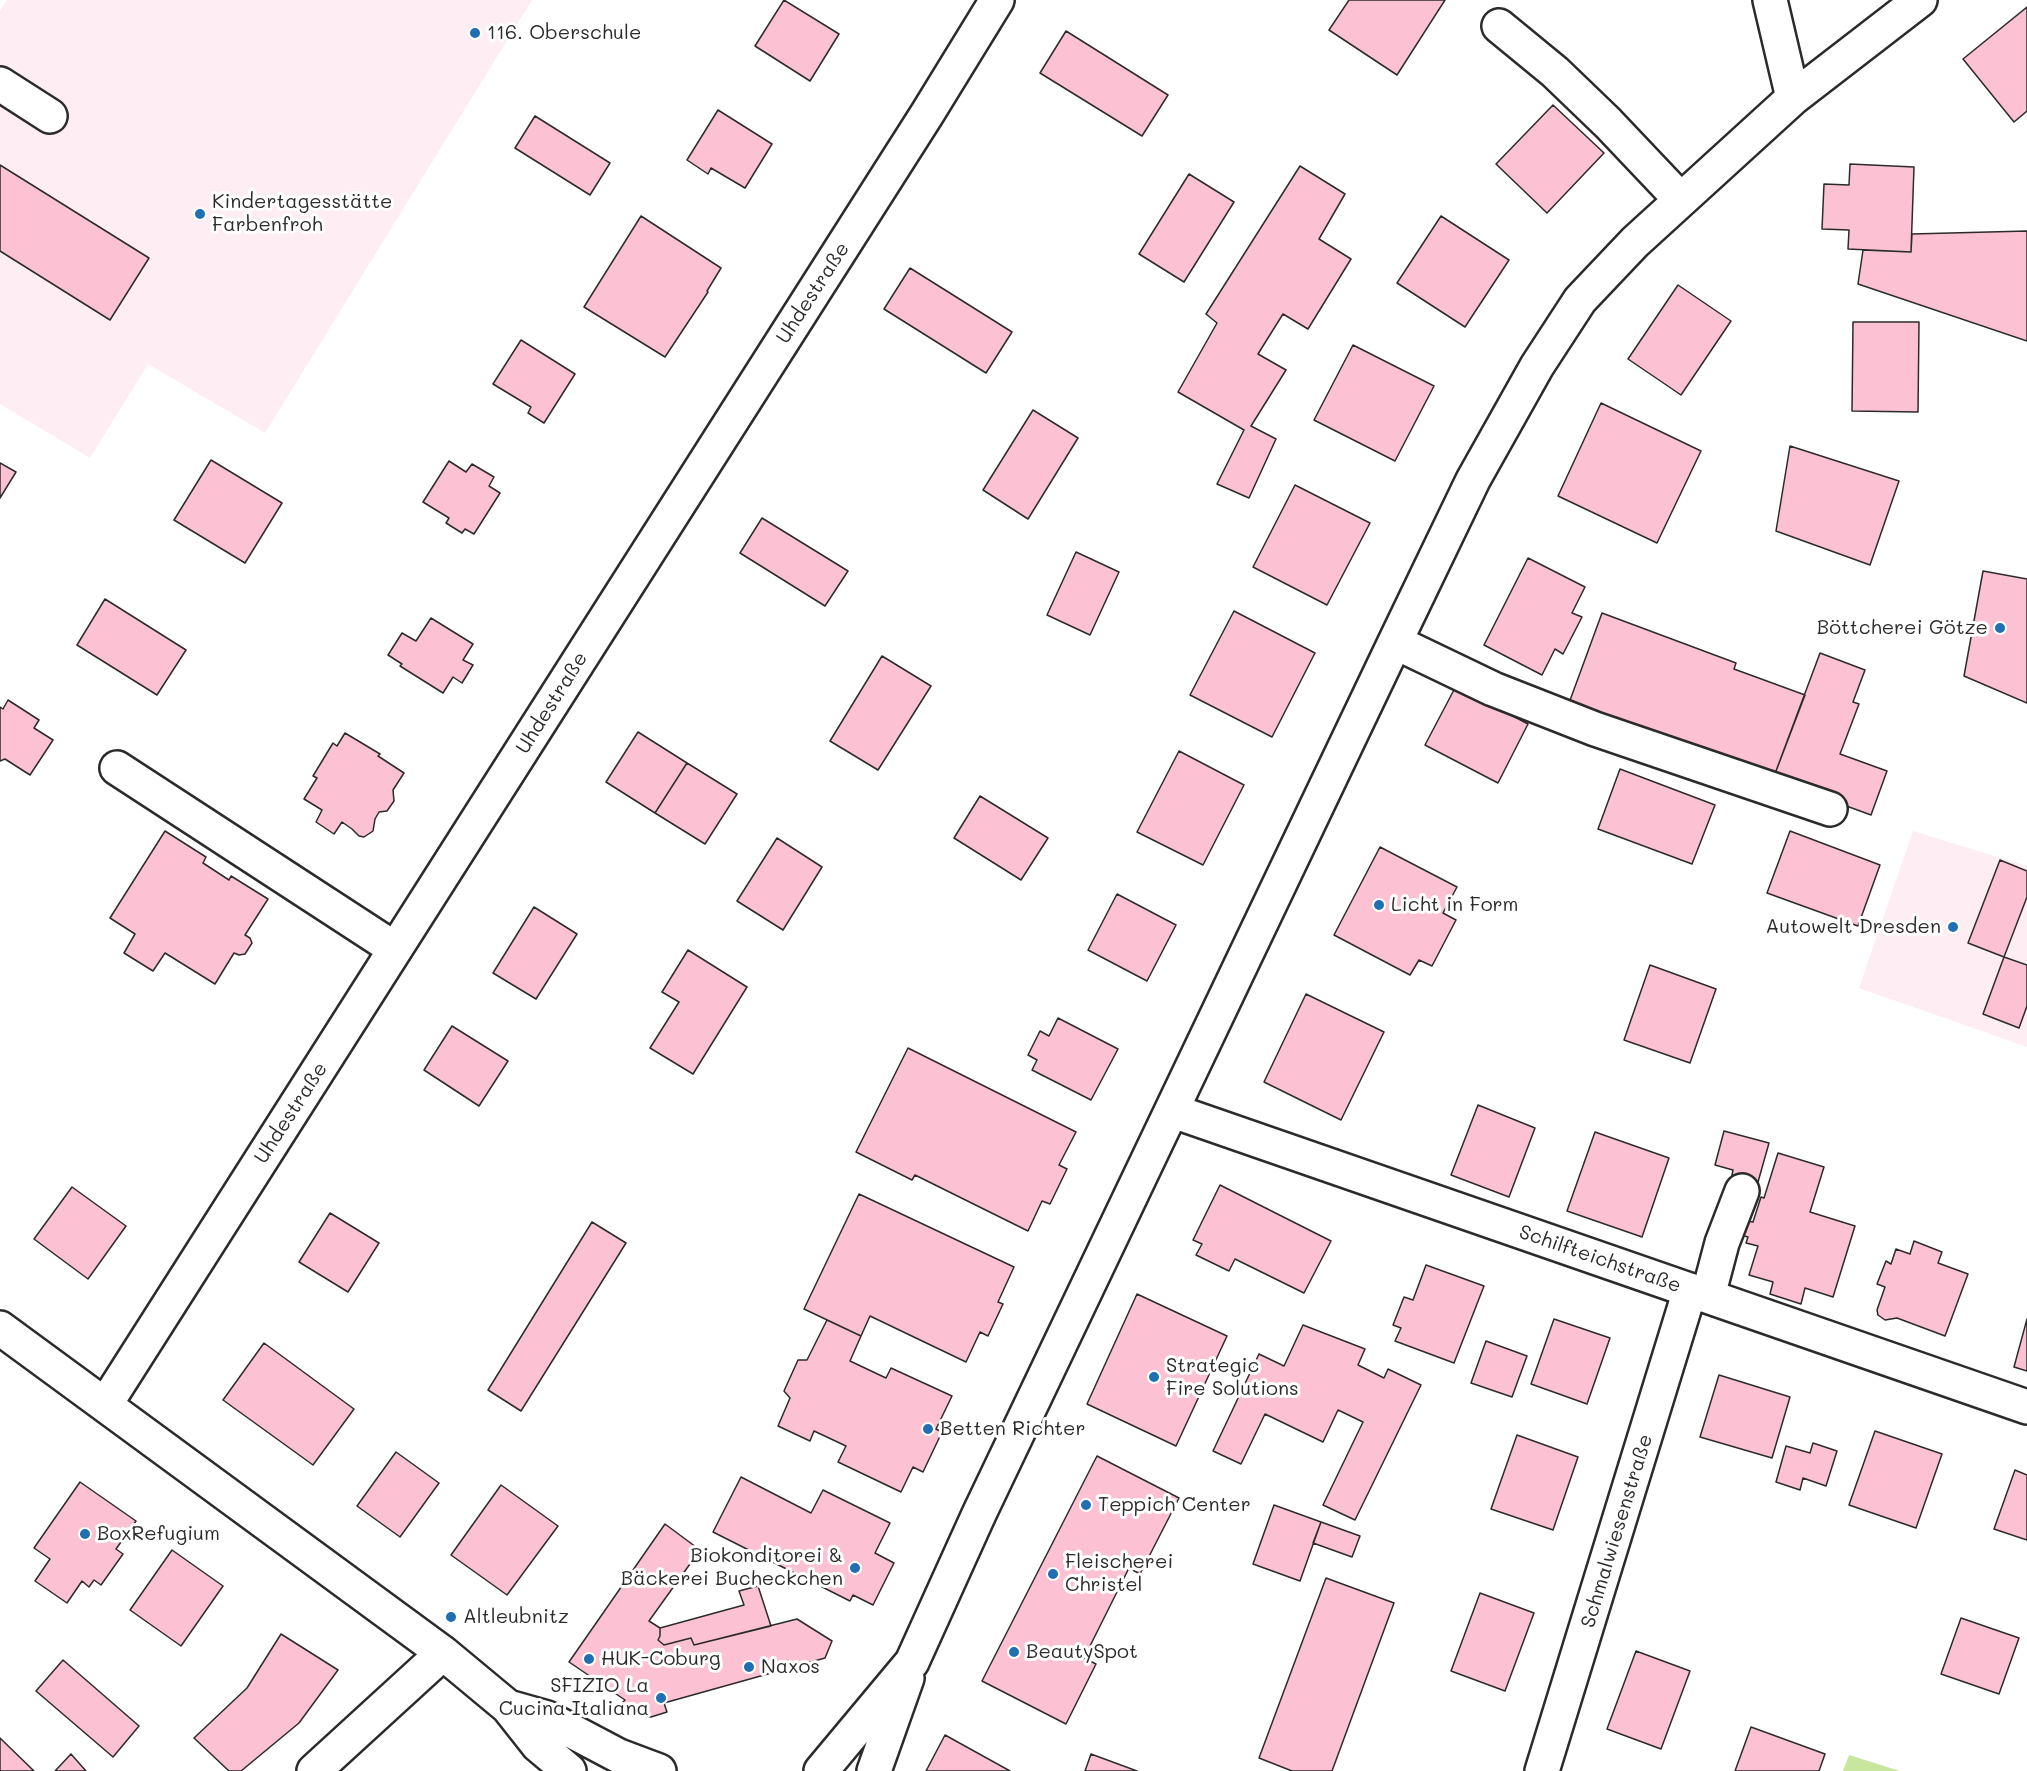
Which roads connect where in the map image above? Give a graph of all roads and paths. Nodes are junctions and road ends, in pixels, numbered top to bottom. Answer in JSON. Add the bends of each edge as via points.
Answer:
{"nodes":[{"id":1,"x":997,"y":0,"type":"edge"},
{"id":2,"x":1770,"y":0,"type":"edge"},
{"id":3,"x":1920,"y":0,"type":"edge"},
{"id":4,"x":1499,"y":26,"type":"dead end"},
{"id":5,"x":0,"y":84,"type":"edge"},
{"id":6,"x":1793,"y":98,"type":"junction"},
{"id":7,"x":50,"y":116,"type":"dead end"},
{"id":8,"x":1681,"y":200,"type":"junction"},
{"id":9,"x":1395,"y":642,"type":"junction"},
{"id":10,"x":117,"y":768,"type":"dead end"},
{"id":11,"x":1830,"y":809,"type":"dead end"},
{"id":12,"x":395,"y":949,"type":"junction"},
{"id":13,"x":1173,"y":1111,"type":"junction"},
{"id":14,"x":1742,"y":1191,"type":"dead end"},
{"id":15,"x":1699,"y":1293,"type":"junction"},
{"id":16,"x":0,"y":1328,"type":"edge"},
{"id":17,"x":105,"y":1405,"type":"junction"},
{"id":18,"x":2027,"y":1407,"type":"edge"},
{"id":19,"x":443,"y":1653,"type":"junction"},
{"id":20,"x":912,"y":1662,"type":"junction"},
{"id":21,"x":508,"y":1707,"type":"junction"},
{"id":22,"x":314,"y":1771,"type":"edge"},
{"id":23,"x":569,"y":1771,"type":"edge"},
{"id":24,"x":659,"y":1771,"type":"edge"},
{"id":25,"x":821,"y":1771,"type":"edge"},
{"id":26,"x":874,"y":1771,"type":"edge"},
{"id":27,"x":1542,"y":1771,"type":"edge"}],
"edges":[{"from":1,"to":12,"type":"street","name":"Uhdestraße"},
{"from":2,"to":6,"type":"street"},
{"from":3,"to":6,"type":"street"},
{"from":4,"to":8,"type":"street","via":[[1555,72]]},
{"from":5,"to":7,"type":"street"},
{"from":6,"to":8,"type":"street"},
{"from":8,"to":9,"type":"street","via":[[1580,300],[1537,366],[1473,480]]},
{"from":9,"to":11,"type":"street","via":[[1493,688],[1595,729]]},
{"from":9,"to":13,"type":"street"},
{"from":10,"to":12,"type":"street"},
{"from":12,"to":17,"type":"street","name":"Uhdestraße"},
{"from":13,"to":15,"type":"street","name":"Schilfteichstraße"},
{"from":13,"to":20,"type":"street"},
{"from":14,"to":15,"type":"street","name":"Schmalwiesenstraße"},
{"from":15,"to":18,"type":"street","name":"Schilfteichstraße"},
{"from":15,"to":27,"type":"street","name":"Schmalwiesenstraße"},
{"from":16,"to":17,"type":"street"},
{"from":17,"to":19,"type":"street"},
{"from":19,"to":21,"type":"street"},
{"from":19,"to":22,"type":"street"},
{"from":20,"to":25,"type":"street"},
{"from":20,"to":26,"type":"street"},
{"from":21,"to":23,"type":"street","via":[[538,1745]]},
{"from":21,"to":24,"type":"street","via":[[547,1718]]}]}
